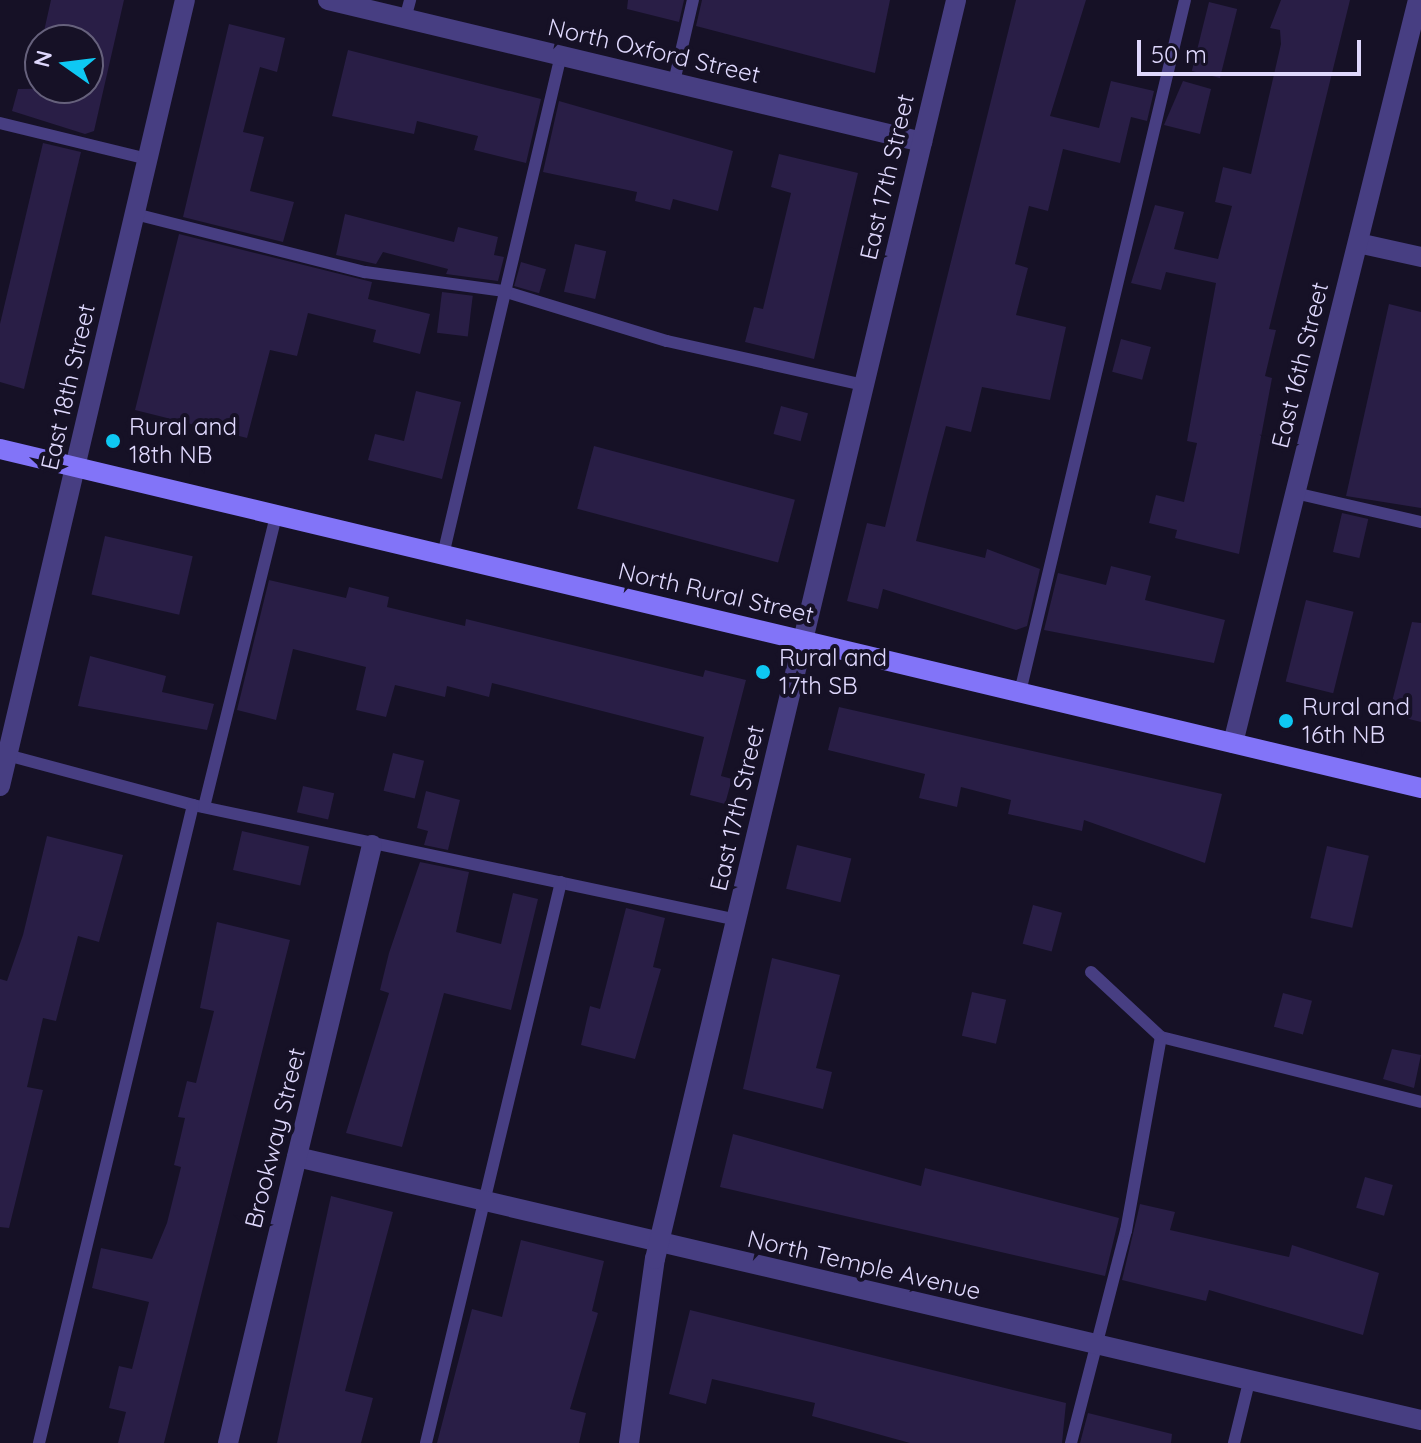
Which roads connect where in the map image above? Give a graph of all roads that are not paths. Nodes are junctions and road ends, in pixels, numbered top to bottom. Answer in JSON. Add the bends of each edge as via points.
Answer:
{"nodes":[{"id":1,"x":185,"y":0,"type":"edge"},
{"id":2,"x":328,"y":0,"type":"edge"},
{"id":3,"x":693,"y":0,"type":"edge"},
{"id":4,"x":956,"y":0,"type":"edge"},
{"id":5,"x":1185,"y":0,"type":"edge"},
{"id":6,"x":1418,"y":0,"type":"edge"},
{"id":7,"x":408,"y":9,"type":"edge"},
{"id":8,"x":561,"y":55,"type":"junction"},
{"id":9,"x":674,"y":82,"type":"junction"},
{"id":10,"x":0,"y":123,"type":"edge"},
{"id":11,"x":922,"y":142,"type":"junction"},
{"id":12,"x":148,"y":159,"type":"junction"},
{"id":13,"x":135,"y":214,"type":"junction"},
{"id":14,"x":1358,"y":243,"type":"junction"},
{"id":15,"x":1421,"y":257,"type":"edge"},
{"id":16,"x":503,"y":291,"type":"junction"},
{"id":17,"x":864,"y":385,"type":"junction"},
{"id":18,"x":0,"y":449,"type":"edge"},
{"id":19,"x":76,"y":467,"type":"junction"},
{"id":20,"x":1295,"y":493,"type":"junction"},
{"id":21,"x":276,"y":515,"type":"junction"},
{"id":22,"x":1421,"y":522,"type":"edge"},
{"id":23,"x":443,"y":555,"type":"junction"},
{"id":24,"x":803,"y":641,"type":"junction"},
{"id":25,"x":1020,"y":692,"type":"junction"},
{"id":26,"x":1233,"y":743,"type":"junction"},
{"id":27,"x":7,"y":755,"type":"junction"},
{"id":28,"x":0,"y":786,"type":"edge"},
{"id":29,"x":1421,"y":788,"type":"edge"},
{"id":30,"x":198,"y":806,"type":"junction"},
{"id":31,"x":372,"y":845,"type":"junction"},
{"id":32,"x":561,"y":882,"type":"junction"},
{"id":33,"x":738,"y":920,"type":"junction"},
{"id":34,"x":1091,"y":972,"type":"dead end"},
{"id":35,"x":1161,"y":1037,"type":"junction"},
{"id":36,"x":1421,"y":1102,"type":"edge"},
{"id":37,"x":297,"y":1157,"type":"junction"},
{"id":38,"x":483,"y":1202,"type":"junction"},
{"id":39,"x":659,"y":1244,"type":"junction"},
{"id":40,"x":1097,"y":1347,"type":"junction"},
{"id":41,"x":1249,"y":1382,"type":"junction"},
{"id":42,"x":1421,"y":1420,"type":"edge"},
{"id":43,"x":39,"y":1443,"type":"edge"},
{"id":44,"x":228,"y":1443,"type":"edge"},
{"id":45,"x":426,"y":1443,"type":"edge"},
{"id":46,"x":629,"y":1443,"type":"edge"},
{"id":47,"x":1071,"y":1443,"type":"edge"},
{"id":48,"x":1234,"y":1443,"type":"edge"}],
"edges":[{"from":1,"to":12,"type":"street","name":"East 18th Street"},
{"from":2,"to":7,"type":"street","name":"North Oxford Street"},
{"from":3,"to":9,"type":"lane"},
{"from":4,"to":11,"type":"street","name":"East 17th Street"},
{"from":5,"to":25,"type":"lane"},
{"from":6,"to":14,"type":"street","name":"East 16th Street"},
{"from":7,"to":8,"type":"street","name":"North Oxford Street"},
{"from":8,"to":9,"type":"street","name":"North Oxford Street"},
{"from":8,"to":16,"type":"lane"},
{"from":9,"to":11,"type":"street","name":"North Oxford Street"},
{"from":10,"to":12,"type":"lane"},
{"from":11,"to":17,"type":"street","name":"East 17th Street"},
{"from":12,"to":13,"type":"street","name":"East 18th Street"},
{"from":13,"to":16,"type":"lane","via":[[365,272]]},
{"from":13,"to":19,"type":"street","name":"East 18th Street"},
{"from":14,"to":15,"type":"street"},
{"from":14,"to":20,"type":"street","name":"East 16th Street"},
{"from":16,"to":17,"type":"lane","via":[[667,341]]},
{"from":16,"to":23,"type":"lane"},
{"from":17,"to":24,"type":"street","name":"East 17th Street"},
{"from":18,"to":19,"type":"main road","name":"North Rural Street"},
{"from":19,"to":21,"type":"main road","name":"North Rural Street"},
{"from":19,"to":27,"type":"street","name":"East 18th Street"},
{"from":20,"to":22,"type":"lane"},
{"from":20,"to":26,"type":"street","name":"East 16th Street"},
{"from":21,"to":23,"type":"main road","name":"North Rural Street"},
{"from":21,"to":30,"type":"lane"},
{"from":23,"to":24,"type":"main road","name":"North Rural Street"},
{"from":24,"to":25,"type":"main road","name":"North Rural Street"},
{"from":24,"to":33,"type":"street","name":"East 17th Street"},
{"from":25,"to":26,"type":"main road","name":"North Rural Street"},
{"from":26,"to":29,"type":"main road","name":"North Rural Street"},
{"from":27,"to":28,"type":"street","name":"East 18th Street"},
{"from":27,"to":30,"type":"lane"},
{"from":30,"to":31,"type":"lane"},
{"from":30,"to":43,"type":"lane"},
{"from":31,"to":32,"type":"lane"},
{"from":31,"to":37,"type":"street","name":"Brookway Street"},
{"from":32,"to":33,"type":"lane"},
{"from":32,"to":38,"type":"lane"},
{"from":33,"to":39,"type":"street","name":"East 17th Street"},
{"from":34,"to":35,"type":"lane"},
{"from":35,"to":36,"type":"lane"},
{"from":35,"to":40,"type":"lane"},
{"from":37,"to":38,"type":"street","name":"North Temple Avenue"},
{"from":37,"to":44,"type":"street","name":"Brookway Street"},
{"from":38,"to":39,"type":"street","name":"North Temple Avenue"},
{"from":38,"to":45,"type":"lane"},
{"from":39,"to":40,"type":"street","name":"North Temple Avenue"},
{"from":39,"to":46,"type":"street","name":"East 17th Street"},
{"from":40,"to":41,"type":"street","name":"North Temple Avenue"},
{"from":40,"to":47,"type":"lane"},
{"from":41,"to":42,"type":"street","name":"North Temple Avenue"},
{"from":41,"to":48,"type":"lane"}]}
